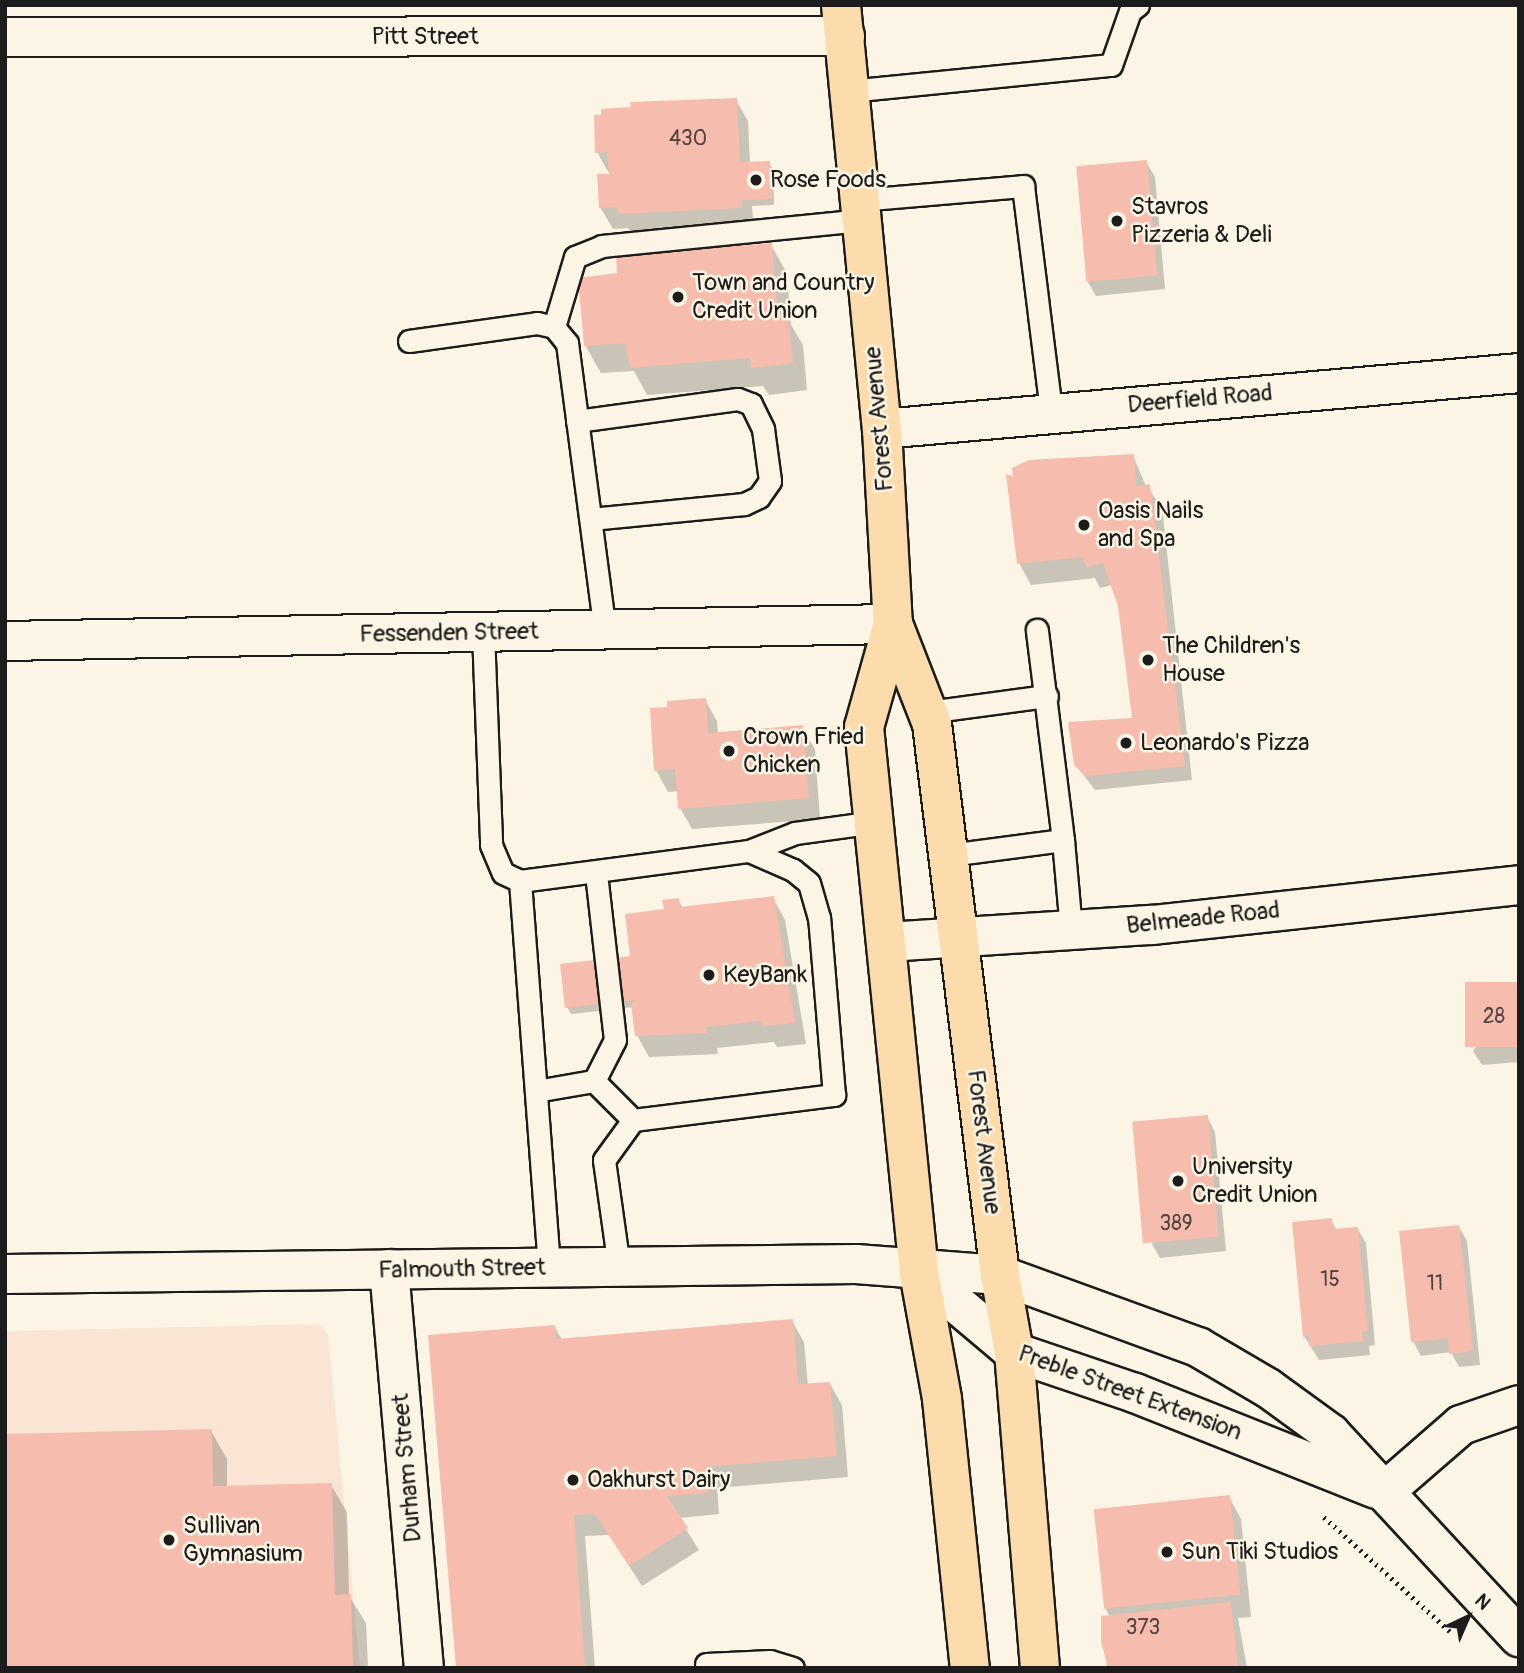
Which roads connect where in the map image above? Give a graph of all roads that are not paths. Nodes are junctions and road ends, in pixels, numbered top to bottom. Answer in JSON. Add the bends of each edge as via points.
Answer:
{"nodes":[{"id":1,"x":1138,"y":5,"type":"edge"},
{"id":2,"x":843,"y":21,"type":"edge"},
{"id":3,"x":5,"y":37,"type":"edge"},
{"id":4,"x":849,"y":91,"type":"junction"},
{"id":5,"x":860,"y":210,"type":"junction"},
{"id":6,"x":554,"y":327,"type":"junction"},
{"id":7,"x":409,"y":341,"type":"dead end"},
{"id":8,"x":1519,"y":373,"type":"edge"},
{"id":9,"x":1051,"y":412,"type":"junction"},
{"id":10,"x":577,"y":422,"type":"junction"},
{"id":11,"x":882,"y":429,"type":"junction"},
{"id":12,"x":591,"y":519,"type":"junction"},
{"id":13,"x":893,"y":624,"type":"junction"},
{"id":14,"x":605,"y":630,"type":"junction"},
{"id":15,"x":1037,"y":630,"type":"dead end"},
{"id":16,"x":482,"y":632,"type":"junction"},
{"id":17,"x":5,"y":641,"type":"edge"},
{"id":18,"x":1047,"y":696,"type":"junction"},
{"id":19,"x":928,"y":712,"type":"junction"},
{"id":20,"x":875,"y":822,"type":"junction"},
{"id":21,"x":1063,"y":840,"type":"junction"},
{"id":22,"x":750,"y":851,"type":"junction"},
{"id":23,"x":949,"y":855,"type":"junction"},
{"id":24,"x":596,"y":872,"type":"junction"},
{"id":25,"x":520,"y":881,"type":"junction"},
{"id":26,"x":1519,"y":885,"type":"edge"},
{"id":27,"x":1071,"y":930,"type":"junction"},
{"id":28,"x":960,"y":938,"type":"junction"},
{"id":29,"x":887,"y":942,"type":"junction"},
{"id":30,"x":594,"y":1081,"type":"junction"},
{"id":31,"x":536,"y":1091,"type":"junction"},
{"id":32,"x":633,"y":1120,"type":"junction"},
{"id":33,"x":619,"y":1267,"type":"junction"},
{"id":34,"x":549,"y":1268,"type":"junction"},
{"id":35,"x":389,"y":1269,"type":"junction"},
{"id":36,"x":919,"y":1272,"type":"junction"},
{"id":37,"x":5,"y":1274,"type":"edge"},
{"id":38,"x":1000,"y":1275,"type":"junction"},
{"id":39,"x":1014,"y":1352,"type":"junction"},
{"id":40,"x":1519,"y":1405,"type":"edge"},
{"id":41,"x":1384,"y":1492,"type":"junction"},
{"id":42,"x":1519,"y":1637,"type":"edge"},
{"id":43,"x":706,"y":1664,"type":"dead end"},
{"id":44,"x":424,"y":1668,"type":"edge"},
{"id":45,"x":793,"y":1668,"type":"edge"},
{"id":46,"x":970,"y":1668,"type":"edge"},
{"id":47,"x":1040,"y":1668,"type":"edge"}],
"edges":[{"from":1,"to":4,"type":"lane","via":[[1130,11],[1111,65]]},
{"from":2,"to":3,"type":"street","name":"Pitt Street"},
{"from":2,"to":4,"type":"highway","name":"Forest Avenue"},
{"from":4,"to":5,"type":"highway","name":"Forest Avenue"},
{"from":5,"to":6,"type":"lane","via":[[602,246],[575,257]]},
{"from":5,"to":9,"type":"lane","via":[[1023,186]]},
{"from":5,"to":11,"type":"highway","name":"Forest Avenue"},
{"from":6,"to":7,"type":"lane","via":[[537,323]]},
{"from":6,"to":10,"type":"lane","via":[[567,343]]},
{"from":8,"to":9,"type":"street","name":"Deerfield Road"},
{"from":9,"to":11,"type":"street","name":"Deerfield Road"},
{"from":10,"to":12,"type":"lane"},
{"from":10,"to":12,"type":"lane","via":[[738,399],[751,404],[763,429],[770,481],[759,497],[744,504]]},
{"from":11,"to":13,"type":"highway","name":"Forest Avenue"},
{"from":12,"to":14,"type":"lane"},
{"from":13,"to":14,"type":"street","name":"Fessenden Street"},
{"from":13,"to":19,"type":"highway","name":"Forest Avenue"},
{"from":13,"to":20,"type":"highway","name":"Forest Avenue","via":[[864,727]]},
{"from":14,"to":16,"type":"street","name":"Fessenden Street"},
{"from":15,"to":18,"type":"lane"},
{"from":16,"to":17,"type":"street","name":"Fessenden Street"},
{"from":16,"to":25,"type":"lane","via":[[491,845],[503,873]]},
{"from":18,"to":19,"type":"lane"},
{"from":18,"to":21,"type":"lane"},
{"from":19,"to":23,"type":"highway","name":"Forest Avenue"},
{"from":20,"to":22,"type":"lane","via":[[795,833]]},
{"from":20,"to":29,"type":"highway","name":"Forest Avenue"},
{"from":21,"to":23,"type":"lane"},
{"from":21,"to":27,"type":"lane"},
{"from":22,"to":24,"type":"lane"},
{"from":22,"to":32,"type":"lane","via":[[793,870],[809,883],[819,918],[834,1095]]},
{"from":23,"to":28,"type":"highway","name":"Forest Avenue"},
{"from":24,"to":25,"type":"lane"},
{"from":24,"to":30,"type":"lane","via":[[615,1040]]},
{"from":25,"to":31,"type":"lane"},
{"from":26,"to":27,"type":"street","name":"Belmeade Road"},
{"from":27,"to":28,"type":"street","name":"Belmeade Road"},
{"from":28,"to":29,"type":"street","name":"Belmeade Road"},
{"from":28,"to":38,"type":"highway","name":"Forest Avenue"},
{"from":29,"to":36,"type":"highway","name":"Forest Avenue","via":[[891,1027]]},
{"from":30,"to":31,"type":"lane"},
{"from":30,"to":32,"type":"lane"},
{"from":31,"to":34,"type":"lane"},
{"from":32,"to":33,"type":"lane","via":[[604,1160]]},
{"from":33,"to":34,"type":"street","name":"Falmouth Street"},
{"from":33,"to":36,"type":"street","name":"Falmouth Street","via":[[856,1264]]},
{"from":34,"to":35,"type":"street","name":"Falmouth Street"},
{"from":35,"to":37,"type":"street","name":"Falmouth Street"},
{"from":35,"to":44,"type":"street","name":"Durham Street"},
{"from":36,"to":38,"type":"street","name":"Preble Street Extension"},
{"from":36,"to":39,"type":"street","name":"Preble Street Extension"},
{"from":36,"to":46,"type":"highway","name":"Forest Avenue","via":[[942,1399]]},
{"from":38,"to":39,"type":"highway","name":"Forest Avenue"},
{"from":38,"to":41,"type":"street","name":"Preble Street Extension","via":[[1207,1352],[1331,1434]]},
{"from":39,"to":41,"type":"street","name":"Preble Street Extension","via":[[1148,1398]]},
{"from":39,"to":47,"type":"highway","name":"Forest Avenue"},
{"from":40,"to":41,"type":"street","via":[[1461,1425]]},
{"from":41,"to":42,"type":"street","name":"Preble Street Extension"},
{"from":43,"to":45,"type":"lane","via":[[771,1661]]}]}
